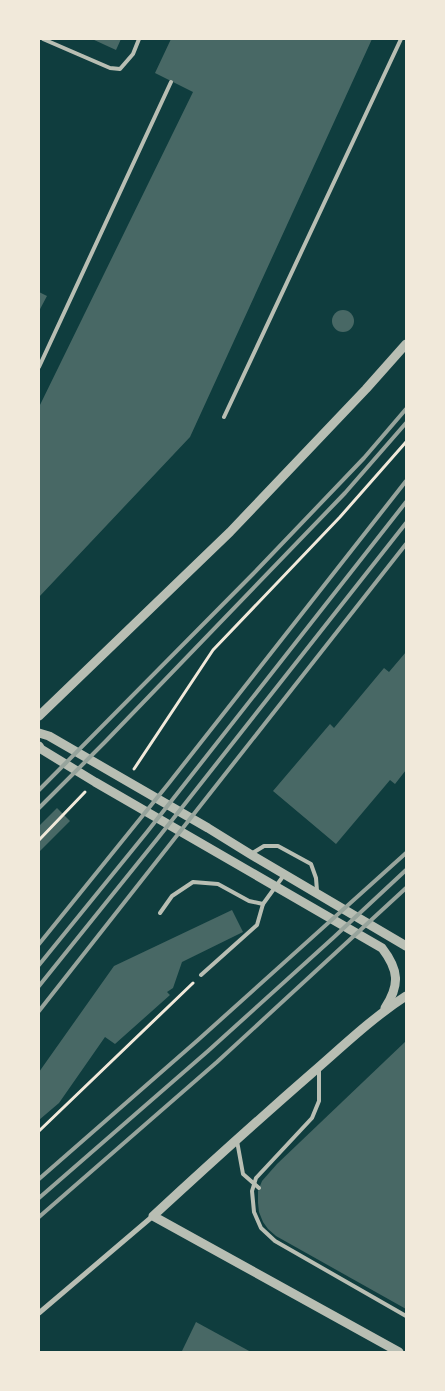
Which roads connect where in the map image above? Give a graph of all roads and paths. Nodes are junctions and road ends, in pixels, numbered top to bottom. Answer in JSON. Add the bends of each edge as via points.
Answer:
{"nodes":[{"id":1,"x":43,"y":39,"type":"edge"},
{"id":2,"x":140,"y":39,"type":"edge"},
{"id":3,"x":400,"y":39,"type":"edge"},
{"id":4,"x":172,"y":82,"type":"dead end"},
{"id":5,"x":406,"y":344,"type":"edge"},
{"id":6,"x":39,"y":367,"type":"edge"},
{"id":7,"x":224,"y":417,"type":"dead end"},
{"id":8,"x":406,"y":442,"type":"edge"},
{"id":9,"x":39,"y":716,"type":"edge"},
{"id":10,"x":39,"y":733,"type":"edge"},
{"id":11,"x":39,"y":746,"type":"edge"},
{"id":12,"x":126,"y":780,"type":"junction"},
{"id":13,"x":95,"y":782,"type":"junction"},
{"id":14,"x":39,"y":840,"type":"edge"},
{"id":15,"x":250,"y":854,"type":"junction"},
{"id":16,"x":284,"y":874,"type":"junction"},
{"id":17,"x":276,"y":887,"type":"junction"},
{"id":18,"x":317,"y":894,"type":"junction"},
{"id":19,"x":264,"y":904,"type":"junction"},
{"id":20,"x":160,"y":913,"type":"dead end"},
{"id":21,"x":406,"y":946,"type":"edge"},
{"id":22,"x":201,"y":975,"type":"joint"},
{"id":23,"x":406,"y":996,"type":"edge"},
{"id":24,"x":382,"y":1012,"type":"junction"},
{"id":25,"x":320,"y":1066,"type":"junction"},
{"id":26,"x":39,"y":1131,"type":"edge"},
{"id":27,"x":236,"y":1139,"type":"junction"},
{"id":28,"x":259,"y":1188,"type":"dead end"},
{"id":29,"x":153,"y":1216,"type":"junction"},
{"id":30,"x":39,"y":1313,"type":"edge"},
{"id":31,"x":406,"y":1316,"type":"edge"},
{"id":32,"x":399,"y":1352,"type":"edge"}],
"edges":[{"from":1,"to":2,"type":"lane","via":[[110,68],[120,69]]},
{"from":3,"to":7,"type":"lane"},
{"from":4,"to":6,"type":"lane"},
{"from":5,"to":9,"type":"street","via":[[230,532]]},
{"from":8,"to":12,"type":"path","via":[[340,517],[213,650]]},
{"from":10,"to":12,"type":"street"},
{"from":11,"to":13,"type":"street"},
{"from":12,"to":15,"type":"street"},
{"from":13,"to":14,"type":"path"},
{"from":13,"to":17,"type":"street"},
{"from":15,"to":16,"type":"street"},
{"from":15,"to":18,"type":"lane","via":[[264,846],[278,846],[311,864]]},
{"from":16,"to":17,"type":"lane"},
{"from":16,"to":18,"type":"street"},
{"from":17,"to":19,"type":"lane"},
{"from":17,"to":24,"type":"street","via":[[382,948],[395,972],[392,997]]},
{"from":18,"to":21,"type":"street"},
{"from":19,"to":20,"type":"lane","via":[[249,901],[218,884],[192,882],[172,896]]},
{"from":19,"to":22,"type":"lane","via":[[258,925]]},
{"from":22,"to":26,"type":"path"},
{"from":23,"to":24,"type":"street"},
{"from":24,"to":25,"type":"street"},
{"from":25,"to":27,"type":"street"},
{"from":25,"to":31,"type":"lane","via":[[319,1101],[312,1118],[256,1178],[252,1191],[254,1212],[261,1228],[275,1241]]},
{"from":27,"to":28,"type":"lane","via":[[243,1174]]},
{"from":27,"to":29,"type":"street"},
{"from":29,"to":30,"type":"street"},
{"from":29,"to":32,"type":"street"}]}
